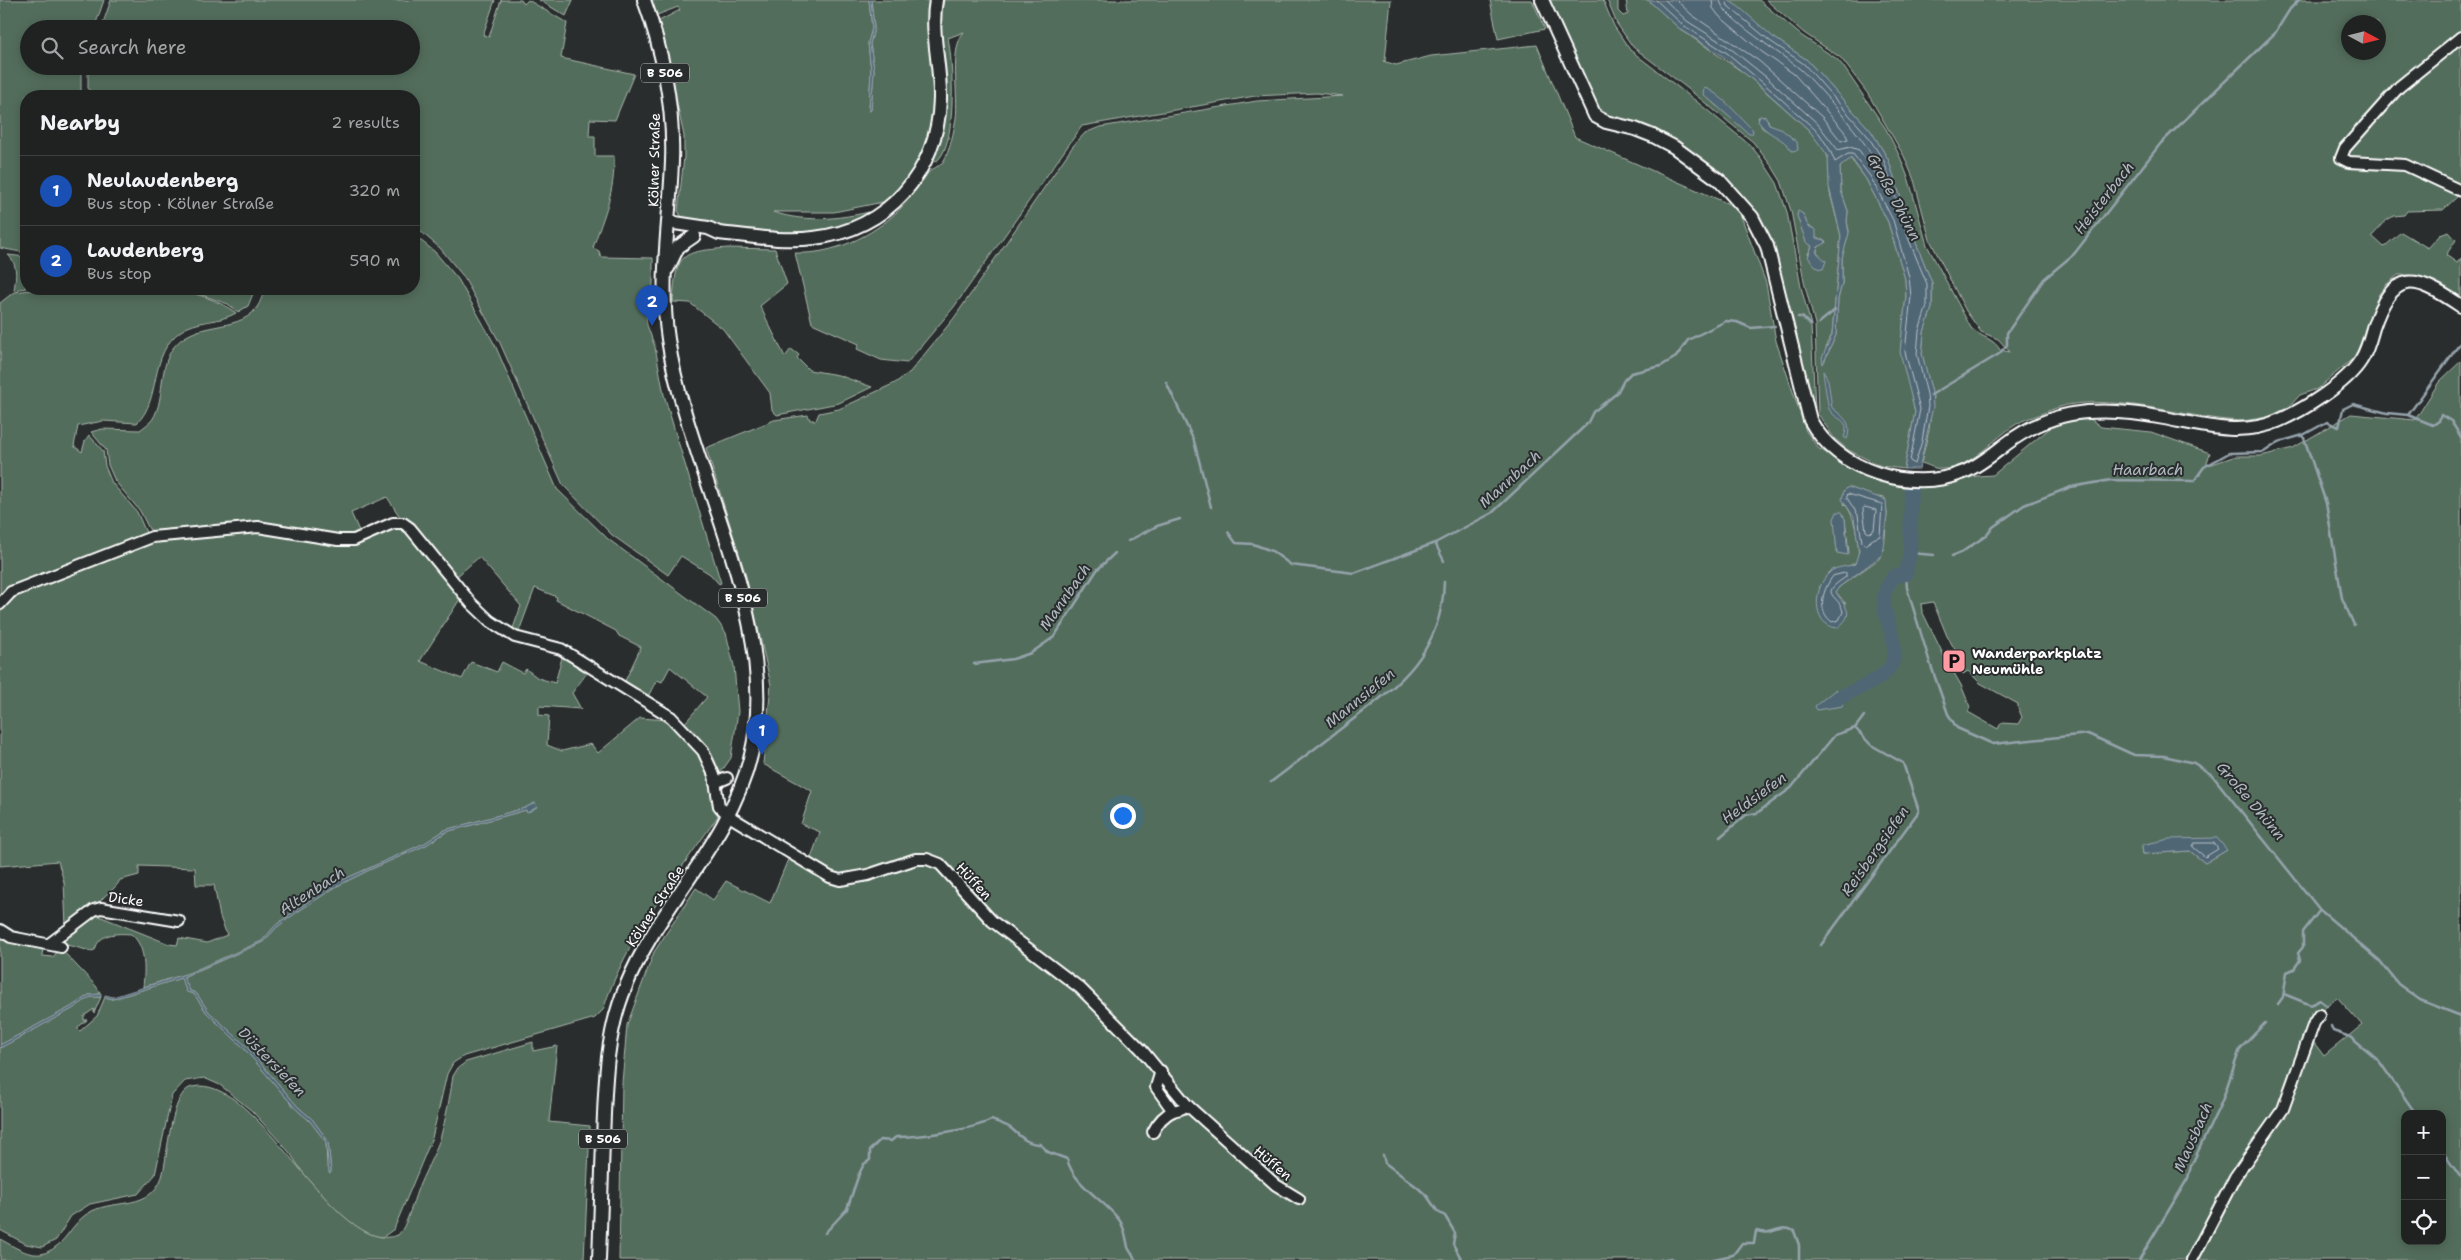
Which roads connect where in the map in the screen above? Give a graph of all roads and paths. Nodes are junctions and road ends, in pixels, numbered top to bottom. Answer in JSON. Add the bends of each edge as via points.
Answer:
{"nodes":[{"id":1,"x":644,"y":0,"type":"edge"},
{"id":2,"x":936,"y":0,"type":"edge"},
{"id":3,"x":1542,"y":0,"type":"edge"},
{"id":4,"x":2461,"y":37,"type":"edge"},
{"id":5,"x":2461,"y":191,"type":"edge"},
{"id":6,"x":668,"y":228,"type":"junction"},
{"id":7,"x":719,"y":233,"type":"junction"},
{"id":8,"x":694,"y":236,"type":"junction"},
{"id":9,"x":664,"y":277,"type":"junction"},
{"id":10,"x":2461,"y":306,"type":"edge"},
{"id":11,"x":0,"y":604,"type":"edge"},
{"id":12,"x":727,"y":778,"type":"dead end"},
{"id":13,"x":715,"y":783,"type":"junction"},
{"id":14,"x":729,"y":816,"type":"junction"},
{"id":15,"x":179,"y":921,"type":"dead end"},
{"id":16,"x":0,"y":930,"type":"edge"},
{"id":17,"x":49,"y":944,"type":"junction"},
{"id":18,"x":61,"y":947,"type":"dead end"},
{"id":19,"x":2320,"y":1015,"type":"dead end"},
{"id":20,"x":1161,"y":1071,"type":"junction"},
{"id":21,"x":1187,"y":1105,"type":"junction"},
{"id":22,"x":1173,"y":1111,"type":"junction"},
{"id":23,"x":1153,"y":1132,"type":"dead end"},
{"id":24,"x":1299,"y":1200,"type":"dead end"},
{"id":25,"x":599,"y":1260,"type":"edge"},
{"id":26,"x":2192,"y":1260,"type":"edge"}],
"edges":[{"from":1,"to":6,"type":"main road","name":"Kölner Straße","number":"B 506","via":[[657,37],[670,98],[672,159]]},
{"from":2,"to":7,"type":"main road","via":[[934,25],[940,99],[937,126],[925,163],[902,196],[870,221],[829,236],[791,238]]},
{"from":3,"to":10,"type":"main road","via":[[1595,116],[1653,136],[1674,147],[1719,180],[1752,217],[1767,246],[1810,420],[1816,432],[1834,451],[1878,474],[1912,479],[1959,474],[2030,429],[2059,416],[2078,412],[2132,413],[2224,429],[2268,425],[2303,408],[2357,365],[2365,353],[2381,305],[2397,286],[2411,283],[2426,286]]},
{"from":4,"to":5,"type":"street","via":[[2389,97],[2349,143],[2341,158],[2404,165]]},
{"from":6,"to":7,"type":"main road","via":[[708,228]]},
{"from":6,"to":8,"type":"main road"},
{"from":6,"to":9,"type":"main road","number":"B 506"},
{"from":7,"to":8,"type":"main road"},
{"from":8,"to":9,"type":"main road","via":[[678,247]]},
{"from":9,"to":14,"type":"main road","number":"B 506","via":[[666,323],[674,371],[747,610],[758,684],[751,754]]},
{"from":11,"to":13,"type":"street","via":[[11,592],[152,537],[258,527],[354,540],[393,523],[403,523],[481,614],[516,637],[561,649],[671,717],[703,751]]},
{"from":12,"to":13,"type":"street"},
{"from":13,"to":14,"type":"street","via":[[719,806]]},
{"from":14,"to":20,"type":"street","name":"Hüffen","via":[[840,880],[868,875],[916,859],[940,864],[992,921],[1080,988]]},
{"from":14,"to":25,"type":"main road","name":"Kölner Straße","number":"B 506","via":[[640,956],[614,1019],[605,1090]]},
{"from":15,"to":17,"type":"street","name":"Dicke","via":[[101,908]]},
{"from":16,"to":17,"type":"street","via":[[11,936]]},
{"from":17,"to":18,"type":"street"},
{"from":19,"to":26,"type":"street","via":[[2314,1023],[2283,1109],[2235,1177]]},
{"from":20,"to":21,"type":"street","name":"Hüffen"},
{"from":20,"to":22,"type":"street","via":[[1156,1087]]},
{"from":21,"to":22,"type":"street","via":[[1182,1110]]},
{"from":21,"to":24,"type":"street","name":"Hüffen","via":[[1276,1186]]},
{"from":22,"to":23,"type":"street","via":[[1158,1123]]}]}
